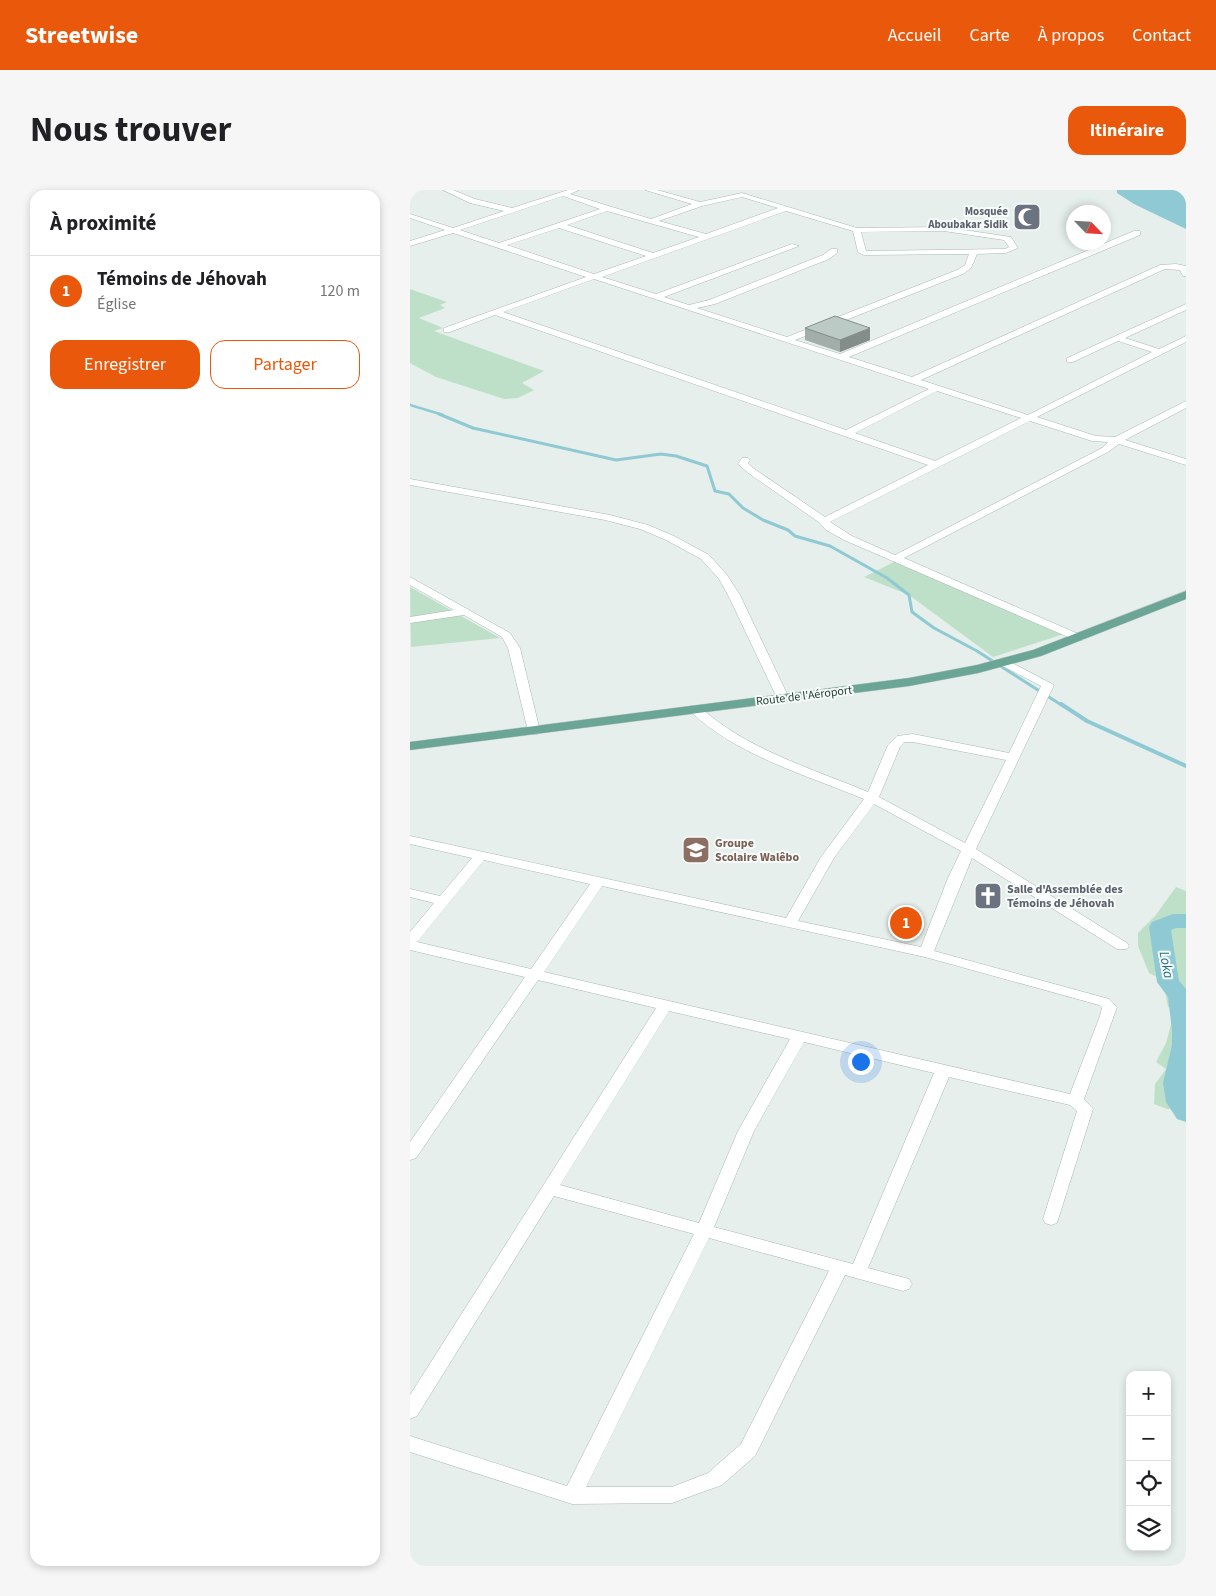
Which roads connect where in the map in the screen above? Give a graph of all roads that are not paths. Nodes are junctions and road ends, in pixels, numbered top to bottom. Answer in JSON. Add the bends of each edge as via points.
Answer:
{"nodes":[{"id":1,"x":446,"y":190,"type":"edge"},
{"id":2,"x":575,"y":190,"type":"edge"},
{"id":3,"x":649,"y":190,"type":"edge"},
{"id":4,"x":731,"y":193,"type":"edge"},
{"id":5,"x":563,"y":194,"type":"junction"},
{"id":6,"x":700,"y":204,"type":"junction"},
{"id":7,"x":784,"y":208,"type":"junction"},
{"id":8,"x":607,"y":209,"type":"junction"},
{"id":9,"x":512,"y":210,"type":"junction"},
{"id":10,"x":410,"y":216,"type":"edge"},
{"id":11,"x":652,"y":220,"type":"junction"},
{"id":12,"x":559,"y":225,"type":"junction"},
{"id":13,"x":452,"y":229,"type":"junction"},
{"id":14,"x":857,"y":230,"type":"junction"},
{"id":15,"x":1137,"y":233,"type":"dead end"},
{"id":16,"x":704,"y":236,"type":"junction"},
{"id":17,"x":410,"y":244,"type":"edge"},
{"id":18,"x":500,"y":245,"type":"junction"},
{"id":19,"x":795,"y":246,"type":"dead end"},
{"id":20,"x":834,"y":251,"type":"dead end"},
{"id":21,"x":974,"y":252,"type":"junction"},
{"id":22,"x":652,"y":255,"type":"junction"},
{"id":23,"x":1186,"y":274,"type":"edge"},
{"id":24,"x":594,"y":276,"type":"junction"},
{"id":25,"x":658,"y":296,"type":"junction"},
{"id":26,"x":1186,"y":306,"type":"edge"},
{"id":27,"x":690,"y":307,"type":"junction"},
{"id":28,"x":495,"y":312,"type":"junction"},
{"id":29,"x":447,"y":330,"type":"dead end"},
{"id":30,"x":1117,"y":338,"type":"junction"},
{"id":31,"x":1186,"y":339,"type":"edge"},
{"id":32,"x":787,"y":340,"type":"junction"},
{"id":33,"x":1160,"y":352,"type":"junction"},
{"id":34,"x":841,"y":357,"type":"junction"},
{"id":35,"x":1070,"y":360,"type":"dead end"},
{"id":36,"x":914,"y":380,"type":"junction"},
{"id":37,"x":937,"y":388,"type":"junction"},
{"id":38,"x":1186,"y":404,"type":"edge"},
{"id":39,"x":1031,"y":417,"type":"junction"},
{"id":40,"x":846,"y":434,"type":"junction"},
{"id":41,"x":1116,"y":440,"type":"junction"},
{"id":42,"x":745,"y":460,"type":"dead end"},
{"id":43,"x":1186,"y":462,"type":"edge"},
{"id":44,"x":934,"y":464,"type":"junction"},
{"id":45,"x":411,"y":484,"type":"edge"},
{"id":46,"x":824,"y":521,"type":"junction"},
{"id":47,"x":895,"y":559,"type":"junction"},
{"id":48,"x":410,"y":580,"type":"edge"},
{"id":49,"x":1186,"y":595,"type":"edge"},
{"id":50,"x":464,"y":612,"type":"junction"},
{"id":51,"x":410,"y":620,"type":"edge"},
{"id":52,"x":1079,"y":638,"type":"junction"},
{"id":53,"x":1003,"y":662,"type":"junction"},
{"id":54,"x":783,"y":698,"type":"junction"},
{"id":55,"x":696,"y":710,"type":"junction"},
{"id":56,"x":534,"y":730,"type":"junction"},
{"id":57,"x":410,"y":746,"type":"edge"},
{"id":58,"x":1012,"y":757,"type":"junction"},
{"id":59,"x":872,"y":798,"type":"junction"},
{"id":60,"x":410,"y":840,"type":"edge"},
{"id":61,"x":969,"y":850,"type":"junction"},
{"id":62,"x":481,"y":856,"type":"junction"},
{"id":63,"x":599,"y":881,"type":"junction"},
{"id":64,"x":410,"y":893,"type":"edge"},
{"id":65,"x":444,"y":901,"type":"junction"},
{"id":66,"x":790,"y":923,"type":"junction"},
{"id":67,"x":410,"y":941,"type":"edge"},
{"id":68,"x":410,"y":945,"type":"edge"},
{"id":69,"x":1122,"y":946,"type":"dead end"},
{"id":70,"x":926,"y":953,"type":"junction"},
{"id":71,"x":534,"y":974,"type":"junction"},
{"id":72,"x":666,"y":1004,"type":"junction"},
{"id":73,"x":799,"y":1037,"type":"junction"},
{"id":74,"x":944,"y":1069,"type":"junction"},
{"id":75,"x":1075,"y":1101,"type":"junction"},
{"id":76,"x":410,"y":1154,"type":"edge"},
{"id":77,"x":551,"y":1189,"type":"junction"},
{"id":78,"x":1051,"y":1219,"type":"dead end"},
{"id":79,"x":704,"y":1231,"type":"junction"},
{"id":80,"x":849,"y":1269,"type":"junction"},
{"id":81,"x":903,"y":1284,"type":"dead end"},
{"id":82,"x":410,"y":1411,"type":"edge"},
{"id":83,"x":410,"y":1444,"type":"edge"},
{"id":84,"x":572,"y":1496,"type":"junction"}],
"edges":[{"from":1,"to":9,"type":"street","via":[[472,202]]},
{"from":2,"to":5,"type":"street"},
{"from":3,"to":6,"type":"street"},
{"from":4,"to":6,"type":"street"},
{"from":4,"to":7,"type":"street"},
{"from":5,"to":8,"type":"street"},
{"from":5,"to":9,"type":"street"},
{"from":6,"to":11,"type":"street"},
{"from":7,"to":14,"type":"street"},
{"from":7,"to":16,"type":"street"},
{"from":8,"to":11,"type":"street"},
{"from":8,"to":12,"type":"street"},
{"from":9,"to":13,"type":"street"},
{"from":10,"to":13,"type":"street"},
{"from":11,"to":16,"type":"street"},
{"from":12,"to":18,"type":"street"},
{"from":12,"to":22,"type":"street"},
{"from":13,"to":17,"type":"street"},
{"from":13,"to":18,"type":"street"},
{"from":14,"to":21,"type":"street","via":[[864,253]]},
{"from":14,"to":21,"type":"street","via":[[950,229],[1008,239],[1014,248],[1006,252]]},
{"from":15,"to":34,"type":"street"},
{"from":16,"to":22,"type":"street"},
{"from":18,"to":24,"type":"street"},
{"from":19,"to":25,"type":"street"},
{"from":20,"to":27,"type":"street","via":[[817,261],[712,302]]},
{"from":21,"to":32,"type":"street","via":[[968,266],[960,272]]},
{"from":22,"to":24,"type":"street"},
{"from":23,"to":36,"type":"street","via":[[1183,268],[1163,267]]},
{"from":24,"to":25,"type":"street"},
{"from":24,"to":28,"type":"street"},
{"from":25,"to":27,"type":"street"},
{"from":26,"to":30,"type":"street"},
{"from":27,"to":32,"type":"street"},
{"from":28,"to":29,"type":"street"},
{"from":28,"to":40,"type":"street"},
{"from":30,"to":33,"type":"street"},
{"from":30,"to":35,"type":"street"},
{"from":31,"to":33,"type":"street"},
{"from":32,"to":34,"type":"street"},
{"from":33,"to":39,"type":"street"},
{"from":34,"to":36,"type":"street"},
{"from":36,"to":37,"type":"street"},
{"from":37,"to":39,"type":"street"},
{"from":37,"to":40,"type":"street"},
{"from":38,"to":41,"type":"street"},
{"from":39,"to":41,"type":"street","via":[[1095,438]]},
{"from":39,"to":44,"type":"street"},
{"from":40,"to":44,"type":"street"},
{"from":41,"to":43,"type":"street"},
{"from":41,"to":47,"type":"street","via":[[1105,450]]},
{"from":42,"to":46,"type":"street","via":[[743,464],[750,470]]},
{"from":44,"to":46,"type":"street"},
{"from":45,"to":54,"type":"street","via":[[606,516],[644,527],[706,557],[724,577],[734,595]]},
{"from":46,"to":47,"type":"street","via":[[848,538]]},
{"from":47,"to":52,"type":"street"},
{"from":48,"to":50,"type":"street"},
{"from":49,"to":52,"type":"main road","name":"Route de l'Aéroport"},
{"from":50,"to":51,"type":"street"},
{"from":50,"to":56,"type":"street","via":[[506,635],[514,648]]},
{"from":52,"to":53,"type":"main road","name":"Route de l'Aéroport"},
{"from":53,"to":54,"type":"main road","name":"Route de l'Aéroport","via":[[909,682]]},
{"from":53,"to":58,"type":"street","via":[[1048,685]]},
{"from":54,"to":55,"type":"main road","name":"Route de l'Aéroport"},
{"from":55,"to":56,"type":"main road","name":"Route de l'Aéroport"},
{"from":55,"to":59,"type":"street","via":[[710,723],[758,751]]},
{"from":56,"to":57,"type":"main road","name":"Route de l'Aéroport"},
{"from":58,"to":59,"type":"street","via":[[913,738],[901,739],[894,746]]},
{"from":58,"to":61,"type":"street"},
{"from":59,"to":61,"type":"street"},
{"from":59,"to":66,"type":"street","via":[[828,857]]},
{"from":60,"to":62,"type":"street"},
{"from":61,"to":69,"type":"street"},
{"from":61,"to":70,"type":"street"},
{"from":62,"to":63,"type":"street"},
{"from":62,"to":65,"type":"street"},
{"from":63,"to":66,"type":"street"},
{"from":63,"to":71,"type":"street"},
{"from":64,"to":65,"type":"street"},
{"from":65,"to":67,"type":"street"},
{"from":66,"to":70,"type":"street"},
{"from":68,"to":71,"type":"street"},
{"from":70,"to":75,"type":"street","via":[[1104,1002],[1110,1007]]},
{"from":71,"to":72,"type":"street"},
{"from":71,"to":76,"type":"street"},
{"from":72,"to":73,"type":"street"},
{"from":72,"to":77,"type":"street"},
{"from":73,"to":74,"type":"street"},
{"from":73,"to":79,"type":"street","via":[[746,1131]]},
{"from":74,"to":75,"type":"street"},
{"from":74,"to":80,"type":"street"},
{"from":75,"to":78,"type":"street","via":[[1085,1109]]},
{"from":77,"to":79,"type":"street"},
{"from":77,"to":82,"type":"street"},
{"from":79,"to":80,"type":"street"},
{"from":79,"to":84,"type":"street"},
{"from":80,"to":81,"type":"street"},
{"from":80,"to":84,"type":"street","via":[[748,1450],[735,1463],[715,1479],[672,1495]]},
{"from":83,"to":84,"type":"street"}]}
